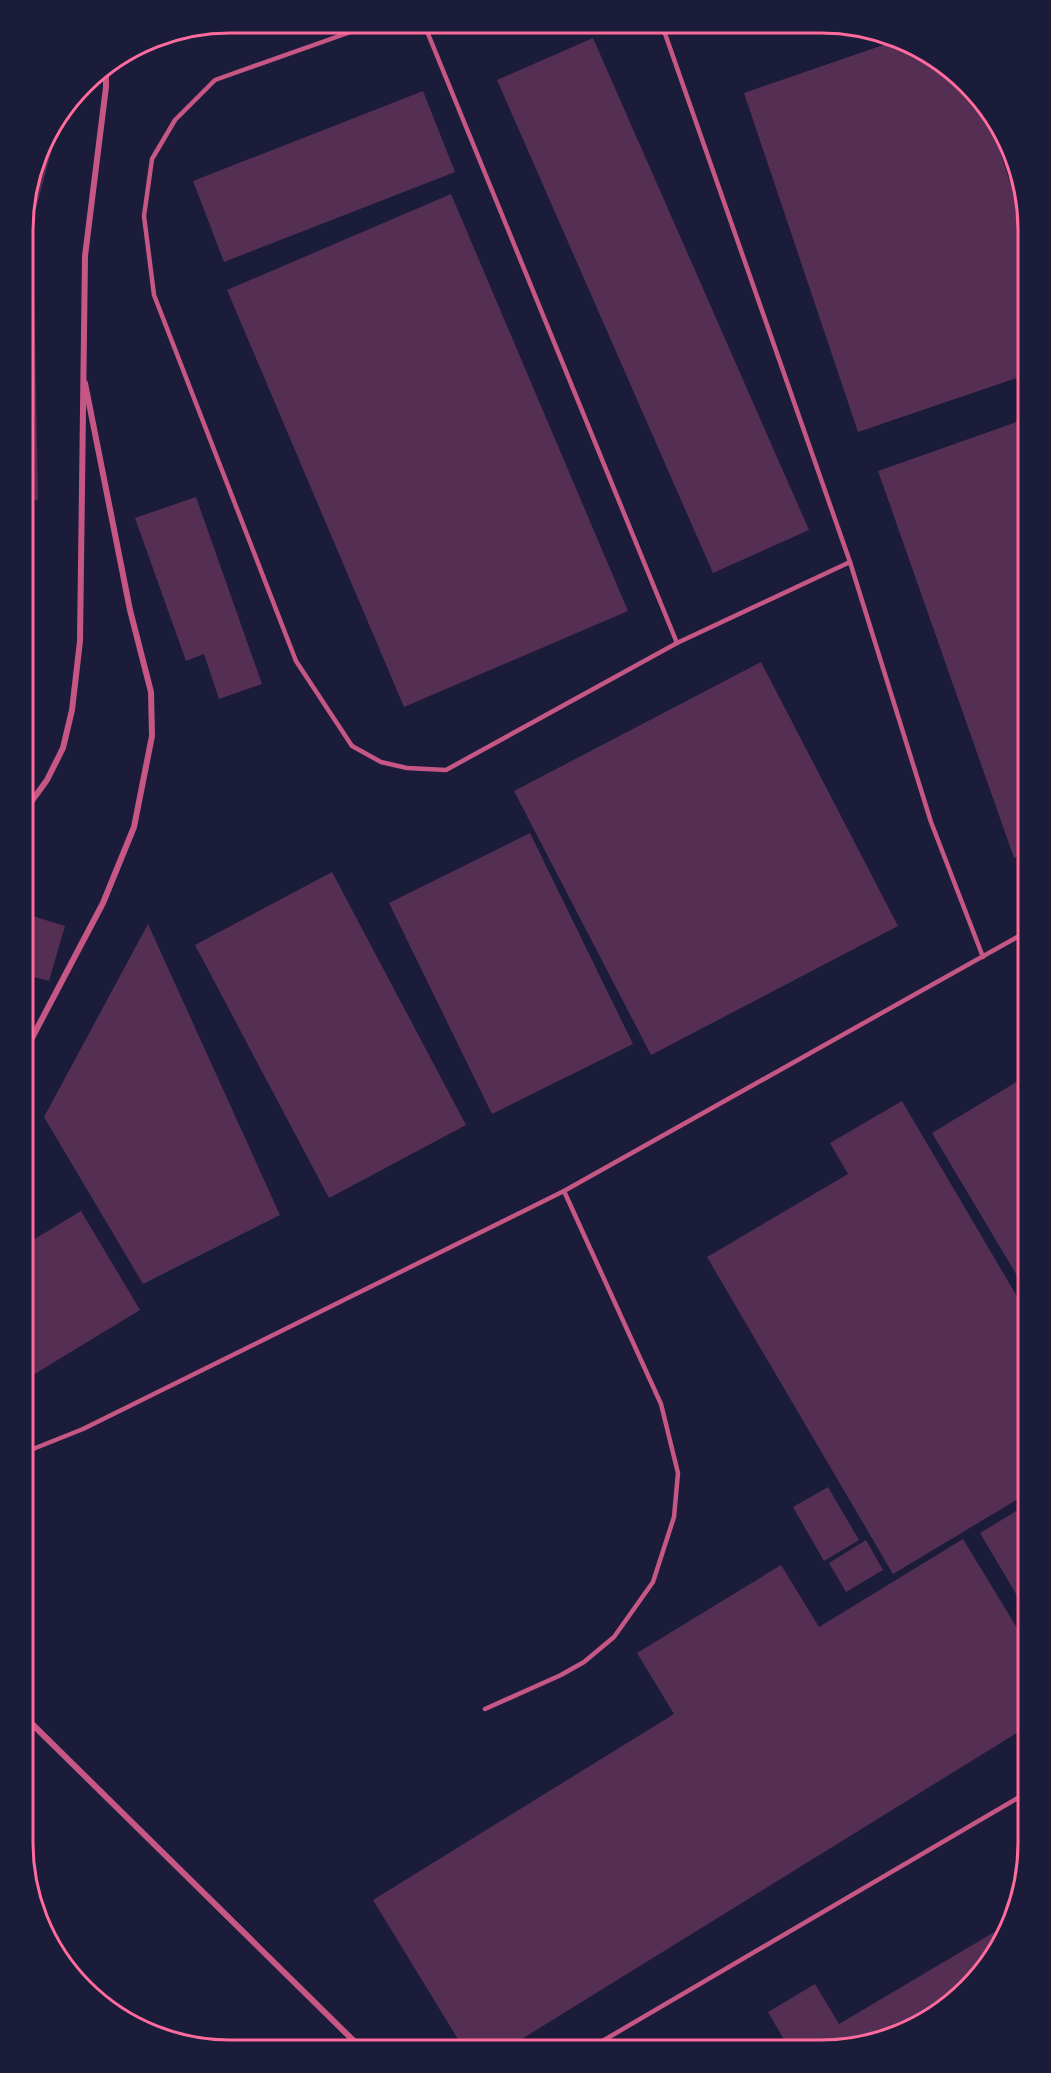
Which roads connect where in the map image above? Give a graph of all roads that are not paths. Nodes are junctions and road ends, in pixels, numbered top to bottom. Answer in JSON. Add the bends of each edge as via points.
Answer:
{"nodes":[{"id":1,"x":348,"y":33,"type":"edge"},
{"id":2,"x":428,"y":33,"type":"edge"},
{"id":3,"x":665,"y":33,"type":"edge"},
{"id":4,"x":106,"y":77,"type":"edge"},
{"id":5,"x":82,"y":371,"type":"junction"},
{"id":6,"x":850,"y":562,"type":"junction"},
{"id":7,"x":677,"y":643,"type":"junction"},
{"id":8,"x":33,"y":801,"type":"edge"},
{"id":9,"x":1018,"y":937,"type":"edge"},
{"id":10,"x":983,"y":957,"type":"junction"},
{"id":11,"x":33,"y":1036,"type":"edge"},
{"id":12,"x":564,"y":1191,"type":"junction"},
{"id":13,"x":33,"y":1449,"type":"edge"},
{"id":14,"x":485,"y":1709,"type":"dead end"},
{"id":15,"x":33,"y":1725,"type":"edge"},
{"id":16,"x":1018,"y":1798,"type":"edge"},
{"id":17,"x":353,"y":2040,"type":"edge"},
{"id":18,"x":604,"y":2040,"type":"edge"}],
"edges":[{"from":1,"to":7,"type":"lane","via":[[215,80],[175,120],[152,159],[144,216],[154,295],[296,661],[352,746],[381,762],[446,770]]},
{"from":2,"to":7,"type":"lane"},
{"from":3,"to":6,"type":"lane"},
{"from":4,"to":5,"type":"street","via":[[85,256]]},
{"from":5,"to":8,"type":"street","via":[[80,641],[63,748]]},
{"from":5,"to":11,"type":"street","via":[[130,610],[151,692],[153,736],[134,827],[103,903]]},
{"from":6,"to":7,"type":"lane"},
{"from":6,"to":10,"type":"lane","via":[[931,822]]},
{"from":9,"to":10,"type":"lane"},
{"from":10,"to":12,"type":"lane"},
{"from":12,"to":13,"type":"lane","via":[[83,1429]]},
{"from":12,"to":14,"type":"lane","via":[[661,1404],[678,1473],[674,1517],[653,1582],[614,1637],[561,1675]]},
{"from":15,"to":17,"type":"street"},
{"from":16,"to":18,"type":"lane"}]}
